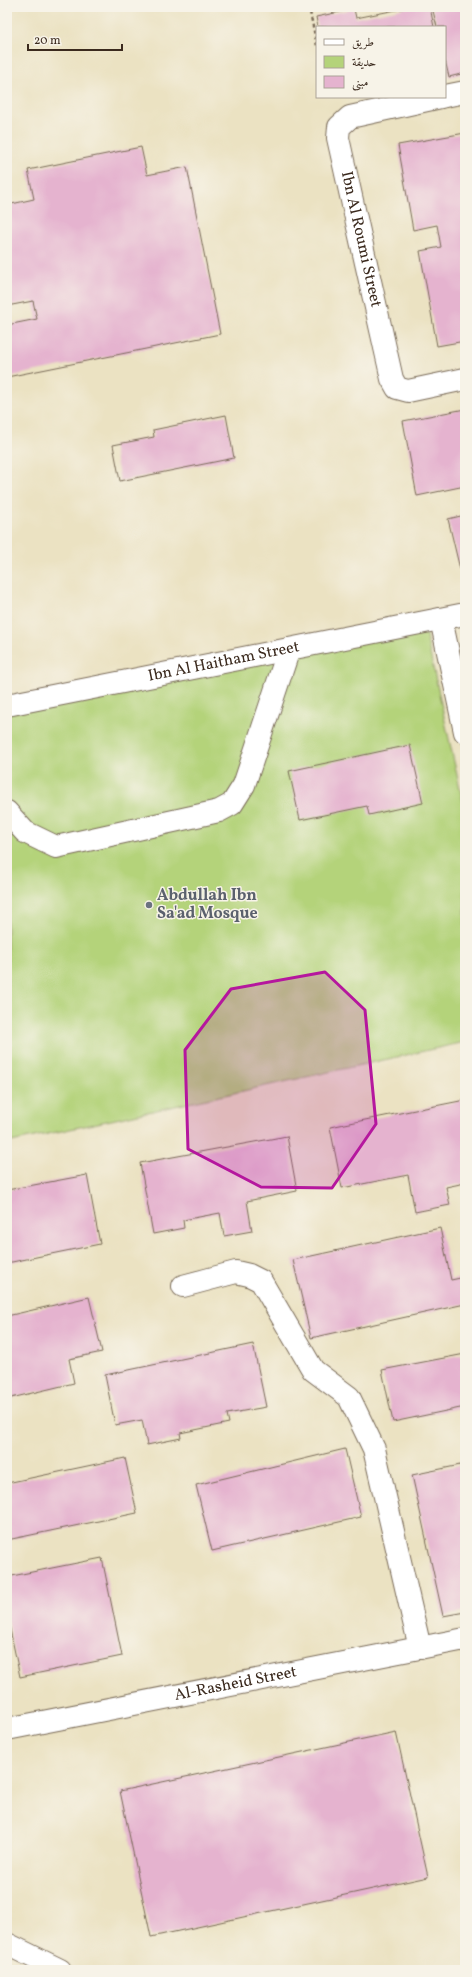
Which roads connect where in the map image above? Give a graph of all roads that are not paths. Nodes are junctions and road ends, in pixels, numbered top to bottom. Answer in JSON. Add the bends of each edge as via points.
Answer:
{"nodes":[{"id":1,"x":465,"y":92,"type":"edge"},
{"id":2,"x":446,"y":96,"type":"edge"},
{"id":3,"x":436,"y":98,"type":"edge"},
{"id":4,"x":465,"y":379,"type":"edge"},
{"id":5,"x":465,"y":614,"type":"edge"},
{"id":6,"x":441,"y":619,"type":"junction"},
{"id":7,"x":289,"y":649,"type":"junction"},
{"id":8,"x":7,"y":705,"type":"edge"},
{"id":9,"x":465,"y":732,"type":"edge"},
{"id":10,"x":7,"y":812,"type":"edge"},
{"id":11,"x":183,"y":1286,"type":"dead end"},
{"id":12,"x":465,"y":1639,"type":"edge"},
{"id":13,"x":420,"y":1648,"type":"junction"},
{"id":14,"x":7,"y":1729,"type":"edge"},
{"id":15,"x":7,"y":1944,"type":"edge"},
{"id":16,"x":60,"y":1970,"type":"edge"}],
"edges":[{"from":1,"to":2,"type":"street"},
{"from":3,"to":4,"type":"street","name":"Ibn Al Roumi Street","via":[[350,117],[339,127],[338,138],[392,379],[397,388],[408,391]]},
{"from":5,"to":6,"type":"street","name":"Ibn Al Haitham Street"},
{"from":6,"to":7,"type":"street","name":"Ibn Al Haitham Street"},
{"from":6,"to":9,"type":"street"},
{"from":7,"to":8,"type":"street","name":"Ibn Al Haitham Street"},
{"from":7,"to":10,"type":"street","via":[[244,785],[232,804],[219,811],[56,847],[25,832]]},
{"from":11,"to":13,"type":"street","via":[[236,1272],[261,1281],[313,1370],[349,1397],[374,1449]]},
{"from":12,"to":13,"type":"street","name":"Al-Rasheid Street"},
{"from":13,"to":14,"type":"street","name":"Al-Rasheid Street"},
{"from":15,"to":16,"type":"street"}]}
